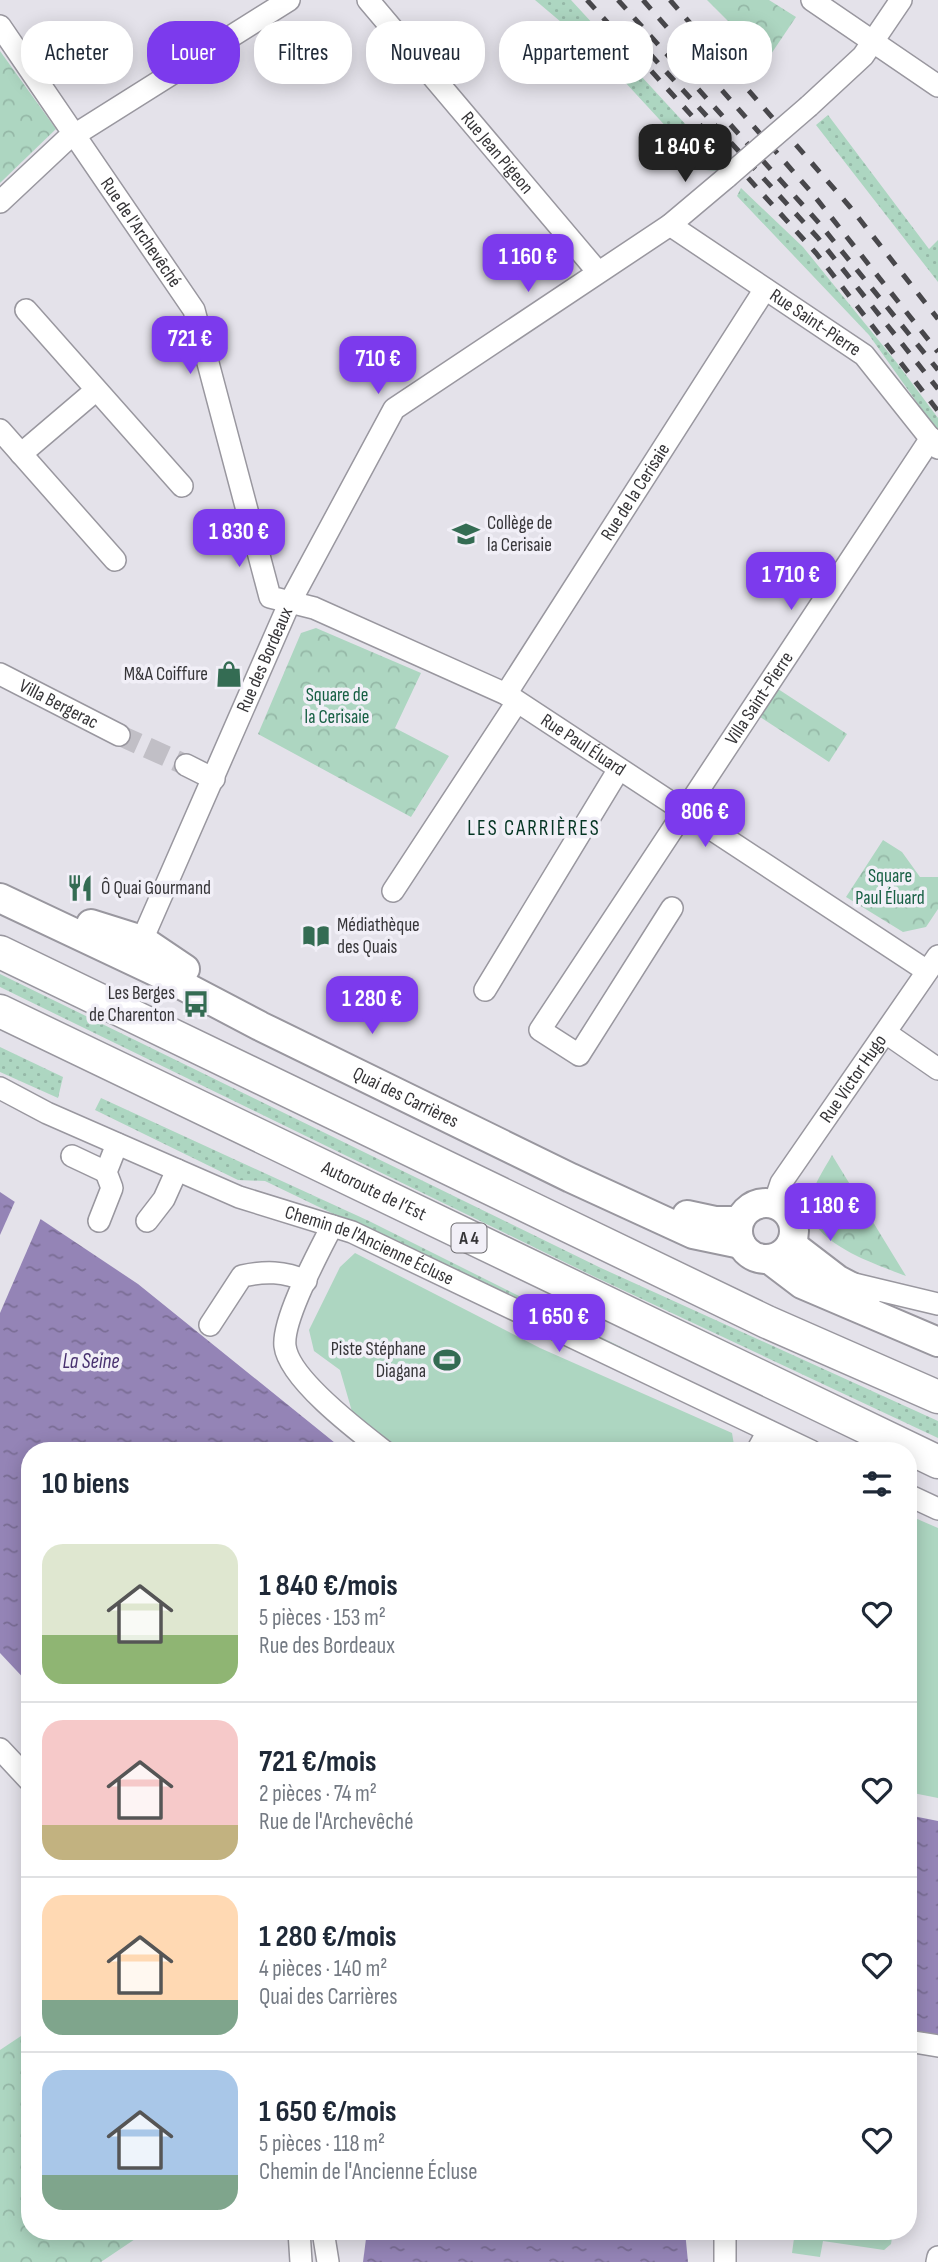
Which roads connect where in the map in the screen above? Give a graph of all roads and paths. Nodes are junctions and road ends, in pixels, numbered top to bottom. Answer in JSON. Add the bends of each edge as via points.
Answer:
{"nodes":[{"id":1,"x":289,"y":0,"type":"edge"},
{"id":2,"x":368,"y":0,"type":"edge"},
{"id":3,"x":812,"y":0,"type":"edge"},
{"id":4,"x":901,"y":0,"type":"edge"},
{"id":5,"x":0,"y":26,"type":"edge"},
{"id":6,"x":872,"y":42,"type":"junction"},
{"id":7,"x":938,"y":86,"type":"edge"},
{"id":8,"x":70,"y":139,"type":"junction"},
{"id":9,"x":0,"y":202,"type":"edge"},
{"id":10,"x":670,"y":225,"type":"junction"},
{"id":11,"x":598,"y":272,"type":"junction"},
{"id":12,"x":765,"y":289,"type":"junction"},
{"id":13,"x":26,"y":310,"type":"dead end"},
{"id":14,"x":95,"y":391,"type":"junction"},
{"id":15,"x":0,"y":430,"type":"edge"},
{"id":16,"x":935,"y":443,"type":"edge"},
{"id":17,"x":21,"y":454,"type":"junction"},
{"id":18,"x":182,"y":486,"type":"dead end"},
{"id":19,"x":116,"y":560,"type":"dead end"},
{"id":20,"x":289,"y":604,"type":"junction"},
{"id":21,"x":0,"y":674,"type":"edge"},
{"id":22,"x":511,"y":698,"type":"junction"},
{"id":23,"x":119,"y":735,"type":"tunnel mouth"},
{"id":24,"x":186,"y":765,"type":"tunnel mouth"},
{"id":25,"x":619,"y":769,"type":"junction"},
{"id":26,"x":214,"y":779,"type":"junction"},
{"id":27,"x":683,"y":810,"type":"junction"},
{"id":28,"x":0,"y":884,"type":"edge"},
{"id":29,"x":393,"y":891,"type":"dead end"},
{"id":30,"x":0,"y":898,"type":"edge"},
{"id":31,"x":672,"y":908,"type":"dead end"},
{"id":32,"x":139,"y":949,"type":"junction"},
{"id":33,"x":0,"y":952,"type":"edge"},
{"id":34,"x":933,"y":964,"type":"edge"},
{"id":35,"x":485,"y":990,"type":"dead end"},
{"id":36,"x":0,"y":1011,"type":"edge"},
{"id":37,"x":886,"y":1033,"type":"junction"},
{"id":38,"x":938,"y":1069,"type":"edge"},
{"id":39,"x":0,"y":1087,"type":"edge"},
{"id":40,"x":117,"y":1144,"type":"junction"},
{"id":41,"x":72,"y":1156,"type":"dead end"},
{"id":42,"x":177,"y":1170,"type":"junction"},
{"id":43,"x":106,"y":1172,"type":"junction"},
{"id":44,"x":774,"y":1204,"type":"junction"},
{"id":45,"x":99,"y":1221,"type":"dead end"},
{"id":46,"x":147,"y":1221,"type":"dead end"},
{"id":47,"x":342,"y":1229,"type":"junction"},
{"id":48,"x":740,"y":1233,"type":"junction"},
{"id":49,"x":780,"y":1252,"type":"junction"},
{"id":50,"x":838,"y":1280,"type":"junction"},
{"id":51,"x":306,"y":1281,"type":"junction"},
{"id":52,"x":938,"y":1304,"type":"edge"},
{"id":53,"x":210,"y":1325,"type":"dead end"},
{"id":54,"x":938,"y":1331,"type":"edge"},
{"id":55,"x":938,"y":1342,"type":"edge"},
{"id":56,"x":938,"y":1397,"type":"edge"},
{"id":57,"x":768,"y":1430,"type":"junction"},
{"id":58,"x":373,"y":1442,"type":"edge"},
{"id":59,"x":762,"y":1442,"type":"edge"},
{"id":60,"x":793,"y":1442,"type":"edge"},
{"id":61,"x":896,"y":1442,"type":"edge"},
{"id":62,"x":917,"y":1452,"type":"edge"},
{"id":63,"x":938,"y":1462,"type":"edge"},
{"id":64,"x":917,"y":1499,"type":"edge"},
{"id":65,"x":938,"y":1509,"type":"edge"},
{"id":66,"x":0,"y":1749,"type":"edge"},
{"id":67,"x":21,"y":1771,"type":"edge"},
{"id":68,"x":917,"y":2042,"type":"edge"},
{"id":69,"x":938,"y":2046,"type":"edge"},
{"id":70,"x":300,"y":2240,"type":"edge"},
{"id":71,"x":324,"y":2240,"type":"edge"},
{"id":72,"x":725,"y":2240,"type":"edge"},
{"id":73,"x":301,"y":2262,"type":"edge"},
{"id":74,"x":328,"y":2262,"type":"edge"},
{"id":75,"x":724,"y":2262,"type":"edge"}],
"edges":[{"from":1,"to":8,"type":"street"},
{"from":2,"to":11,"type":"street","name":"Rue Jean Pigeon"},
{"from":3,"to":6,"type":"street"},
{"from":4,"to":6,"type":"street","name":"Rue des Bordeaux"},
{"from":5,"to":8,"type":"street","name":"Rue de l'Archevêché"},
{"from":6,"to":7,"type":"street"},
{"from":6,"to":10,"type":"street","name":"Rue des Bordeaux","bridge":true,"via":[[846,74]]},
{"from":8,"to":9,"type":"street"},
{"from":8,"to":20,"type":"street","name":"Rue de l'Archevêché","via":[[194,310],[265,586],[270,597]]},
{"from":10,"to":11,"type":"street","name":"Rue des Bordeaux"},
{"from":10,"to":12,"type":"street","name":"Rue Saint-Pierre"},
{"from":11,"to":20,"type":"street","name":"Rue des Bordeaux","via":[[394,409]]},
{"from":12,"to":16,"type":"street","name":"Rue Saint-Pierre","via":[[864,355]]},
{"from":12,"to":22,"type":"street","name":"Rue de la Cerisaie"},
{"from":13,"to":14,"type":"street"},
{"from":14,"to":17,"type":"street"},
{"from":14,"to":18,"type":"street"},
{"from":15,"to":17,"type":"street"},
{"from":16,"to":27,"type":"street","name":"Villa Saint-Pierre"},
{"from":17,"to":19,"type":"street"},
{"from":20,"to":22,"type":"street","name":"Rue Paul Éluard","via":[[314,608]]},
{"from":20,"to":26,"type":"street","name":"Rue des Bordeaux"},
{"from":21,"to":23,"type":"street","name":"Villa Bergerac"},
{"from":22,"to":25,"type":"street","name":"Rue Paul Éluard"},
{"from":22,"to":29,"type":"street","name":"Rue de la Cerisaie"},
{"from":24,"to":26,"type":"street"},
{"from":25,"to":27,"type":"street","name":"Rue Paul Éluard"},
{"from":25,"to":35,"type":"street"},
{"from":26,"to":32,"type":"street","name":"Rue des Bordeaux"},
{"from":27,"to":31,"type":"street","name":"Villa Saint-Pierre","via":[[540,1030],[579,1055]]},
{"from":27,"to":34,"type":"street","name":"Rue Paul Éluard"},
{"from":28,"to":32,"type":"main road","name":"Quai des Carrières"},
{"from":30,"to":32,"type":"main road","name":"Quai des Carrières"},
{"from":32,"to":48,"type":"main road","name":"Quai des Carrières","via":[[682,1214],[715,1221]]},
{"from":33,"to":56,"type":"highway","via":[[729,1304]]},
{"from":34,"to":37,"type":"street","name":"Rue Victor Hugo"},
{"from":36,"to":61,"type":"highway","name":"Autoroute de l’Est","number":"A 4"},
{"from":37,"to":38,"type":"street"},
{"from":37,"to":44,"type":"street","name":"Rue Victor Hugo","via":[[781,1184]]},
{"from":39,"to":40,"type":"street","name":"Chemin de l'Ancienne Écluse"},
{"from":40,"to":42,"type":"street","name":"Chemin de l'Ancienne Écluse"},
{"from":40,"to":43,"type":"street"},
{"from":41,"to":43,"type":"street"},
{"from":42,"to":46,"type":"street"},
{"from":42,"to":47,"type":"street","name":"Chemin de l'Ancienne Écluse","via":[[239,1197]]},
{"from":43,"to":45,"type":"street","via":[[112,1188]]},
{"from":44,"to":48,"type":"main road","via":[[750,1208]]},
{"from":44,"to":49,"type":"main road","via":[[790,1216],[793,1225]]},
{"from":47,"to":51,"type":"street"},
{"from":47,"to":57,"type":"street","name":"Chemin de l'Ancienne Écluse"},
{"from":48,"to":49,"type":"main road","via":[[751,1255]]},
{"from":49,"to":50,"type":"main road"},
{"from":49,"to":55,"type":"main road","via":[[802,1284]]},
{"from":50,"to":52,"type":"street"},
{"from":50,"to":54,"type":"main road"},
{"from":51,"to":53,"type":"street","via":[[264,1271],[242,1276]]},
{"from":51,"to":58,"type":"street","via":[[285,1336],[285,1349],[292,1365]]},
{"from":57,"to":59,"type":"street"},
{"from":57,"to":60,"type":"street","name":"Chemin de l'Ancienne Écluse"},
{"from":62,"to":63,"type":"highway","name":"Autoroute de l’Est","number":"A 4"},
{"from":64,"to":65,"type":"street"},
{"from":66,"to":67,"type":"street"},
{"from":68,"to":69,"type":"street"},
{"from":70,"to":73,"type":"street"},
{"from":71,"to":74,"type":"street"},
{"from":72,"to":75,"type":"street"}]}
